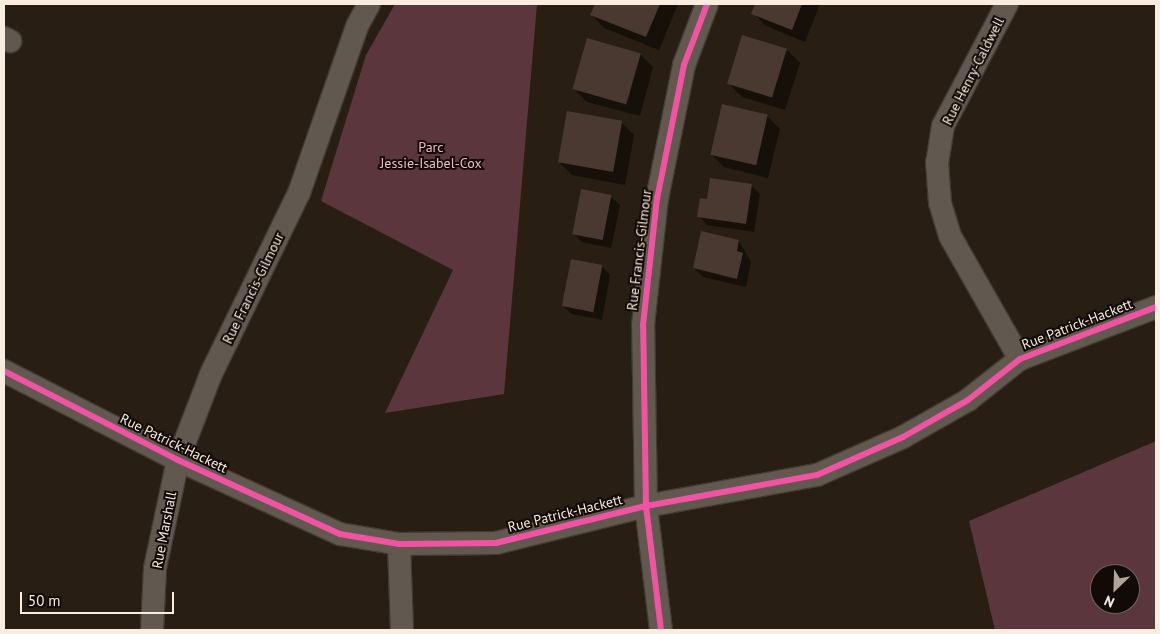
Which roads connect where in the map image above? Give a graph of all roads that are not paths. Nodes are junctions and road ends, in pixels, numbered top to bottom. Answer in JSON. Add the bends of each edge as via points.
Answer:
{"nodes":[{"id":1,"x":369,"y":4,"type":"edge"},
{"id":2,"x":707,"y":4,"type":"edge"},
{"id":3,"x":1007,"y":4,"type":"edge"},
{"id":4,"x":1156,"y":307,"type":"edge"},
{"id":5,"x":1020,"y":360,"type":"junction"},
{"id":6,"x":4,"y":371,"type":"edge"},
{"id":7,"x":178,"y":460,"type":"junction"},
{"id":8,"x":646,"y":506,"type":"junction"},
{"id":9,"x":399,"y":544,"type":"junction"},
{"id":10,"x":152,"y":630,"type":"edge"},
{"id":11,"x":402,"y":630,"type":"edge"},
{"id":12,"x":661,"y":630,"type":"edge"}],
"edges":[{"from":1,"to":7,"type":"street","name":"Rue Francis-Gilmour","via":[[357,26],[299,193],[211,374]]},
{"from":2,"to":8,"type":"street","name":"Rue Francis-Gilmour","via":[[684,64],[656,199],[643,325]]},
{"from":3,"to":5,"type":"street","name":"Rue Henry-Caldwell","via":[[943,126],[937,162],[940,203],[950,236]]},
{"from":4,"to":5,"type":"street","name":"Rue Patrick-Hackett"},
{"from":5,"to":8,"type":"street","name":"Rue Patrick-Hackett","via":[[968,400],[903,437],[817,475]]},
{"from":6,"to":7,"type":"street","name":"Rue Patrick-Hackett"},
{"from":7,"to":9,"type":"street","name":"Rue Patrick-Hackett","via":[[340,534]]},
{"from":7,"to":10,"type":"street","name":"Rue Marshall","via":[[155,568]]},
{"from":8,"to":9,"type":"street","name":"Rue Patrick-Hackett","via":[[496,543]]},
{"from":8,"to":12,"type":"street","name":"Rue Francis-Gilmour"},
{"from":9,"to":11,"type":"street"}]}
